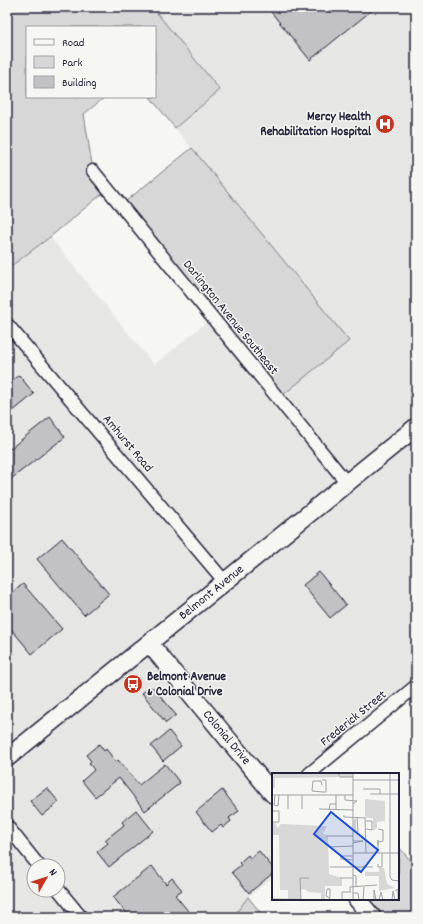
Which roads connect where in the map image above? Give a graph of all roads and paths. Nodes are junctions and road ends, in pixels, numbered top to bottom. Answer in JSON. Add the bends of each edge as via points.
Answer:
{"nodes":[{"id":1,"x":93,"y":171,"type":"dead end"},
{"id":2,"x":7,"y":324,"type":"edge"},
{"id":3,"x":416,"y":427,"type":"edge"},
{"id":4,"x":347,"y":483,"type":"junction"},
{"id":5,"x":225,"y":582,"type":"junction"},
{"id":6,"x":149,"y":643,"type":"junction"},
{"id":7,"x":416,"y":686,"type":"edge"},
{"id":8,"x":7,"y":758,"type":"edge"},
{"id":9,"x":310,"y":773,"type":"edge"},
{"id":10,"x":272,"y":793,"type":"edge"},
{"id":11,"x":7,"y":826,"type":"edge"},
{"id":12,"x":33,"y":858,"type":"edge"},
{"id":13,"x":65,"y":898,"type":"edge"},
{"id":14,"x":358,"y":900,"type":"edge"},
{"id":15,"x":81,"y":917,"type":"edge"},
{"id":16,"x":372,"y":917,"type":"edge"}],
"edges":[{"from":1,"to":4,"type":"street","name":"Darlington Avenue Southeast"},
{"from":2,"to":5,"type":"street","name":"Amhurst Road"},
{"from":3,"to":4,"type":"main road","name":"Belmont Avenue"},
{"from":4,"to":5,"type":"main road","name":"Belmont Avenue"},
{"from":5,"to":6,"type":"main road","name":"Belmont Avenue"},
{"from":6,"to":8,"type":"main road","name":"Belmont Avenue"},
{"from":6,"to":10,"type":"main road","name":"Colonial Drive"},
{"from":7,"to":9,"type":"street","name":"Frederick Street"},
{"from":11,"to":12,"type":"street"},
{"from":13,"to":15,"type":"street"},
{"from":14,"to":16,"type":"main road"}]}
